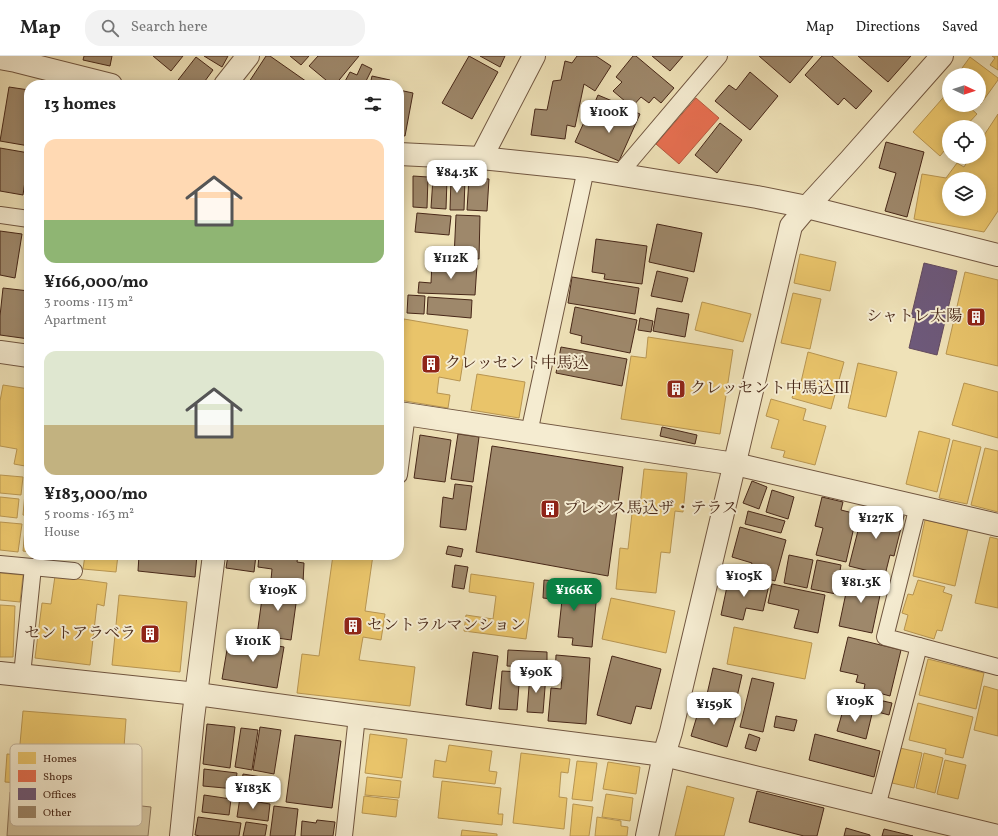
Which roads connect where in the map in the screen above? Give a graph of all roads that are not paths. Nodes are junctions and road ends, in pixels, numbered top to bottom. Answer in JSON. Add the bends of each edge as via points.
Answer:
{"nodes":[{"id":1,"x":248,"y":56,"type":"edge"},
{"id":2,"x":534,"y":56,"type":"edge"},
{"id":3,"x":719,"y":56,"type":"edge"},
{"id":4,"x":942,"y":56,"type":"edge"},
{"id":5,"x":12,"y":58,"type":"edge"},
{"id":6,"x":93,"y":80,"type":"edge"},
{"id":7,"x":229,"y":80,"type":"edge"},
{"id":8,"x":404,"y":154,"type":"edge"},
{"id":9,"x":481,"y":158,"type":"junction"},
{"id":10,"x":586,"y":168,"type":"junction"},
{"id":11,"x":619,"y":174,"type":"junction"},
{"id":12,"x":807,"y":207,"type":"junction"},
{"id":13,"x":0,"y":215,"type":"edge"},
{"id":14,"x":24,"y":218,"type":"edge"},
{"id":15,"x":998,"y":255,"type":"edge"},
{"id":16,"x":0,"y":352,"type":"edge"},
{"id":17,"x":24,"y":355,"type":"edge"},
{"id":18,"x":404,"y":413,"type":"edge"},
{"id":19,"x":529,"y":433,"type":"junction"},
{"id":20,"x":735,"y":464,"type":"junction"},
{"id":21,"x":918,"y":506,"type":"junction"},
{"id":22,"x":998,"y":525,"type":"edge"},
{"id":23,"x":213,"y":560,"type":"edge"},
{"id":24,"x":0,"y":564,"type":"edge"},
{"id":25,"x":33,"y":568,"type":"junction"},
{"id":26,"x":74,"y":572,"type":"dead end"},
{"id":27,"x":919,"y":646,"type":"junction"},
{"id":28,"x":998,"y":667,"type":"edge"},
{"id":29,"x":0,"y":673,"type":"edge"},
{"id":30,"x":22,"y":675,"type":"junction"},
{"id":31,"x":197,"y":694,"type":"junction"},
{"id":32,"x":358,"y":716,"type":"junction"},
{"id":33,"x":664,"y":755,"type":"junction"},
{"id":34,"x":877,"y":807,"type":"junction"},
{"id":35,"x":181,"y":836,"type":"edge"},
{"id":36,"x":344,"y":836,"type":"edge"},
{"id":37,"x":647,"y":836,"type":"edge"},
{"id":38,"x":998,"y":836,"type":"edge"}],
"edges":[{"from":1,"to":7,"type":"street"},
{"from":2,"to":9,"type":"street"},
{"from":3,"to":11,"type":"lane"},
{"from":4,"to":12,"type":"street"},
{"from":5,"to":6,"type":"street"},
{"from":8,"to":9,"type":"street"},
{"from":9,"to":10,"type":"street"},
{"from":10,"to":11,"type":"street"},
{"from":10,"to":19,"type":"lane"},
{"from":11,"to":12,"type":"street"},
{"from":12,"to":15,"type":"street"},
{"from":12,"to":20,"type":"street","via":[[791,226]]},
{"from":13,"to":14,"type":"lane"},
{"from":16,"to":17,"type":"street"},
{"from":18,"to":19,"type":"street"},
{"from":19,"to":20,"type":"street"},
{"from":20,"to":21,"type":"street"},
{"from":20,"to":33,"type":"street"},
{"from":21,"to":22,"type":"street"},
{"from":21,"to":27,"type":"lane","via":[[885,637]]},
{"from":23,"to":31,"type":"street"},
{"from":24,"to":25,"type":"lane"},
{"from":25,"to":26,"type":"lane"},
{"from":25,"to":30,"type":"lane"},
{"from":27,"to":28,"type":"lane"},
{"from":27,"to":34,"type":"lane"},
{"from":29,"to":30,"type":"street"},
{"from":30,"to":31,"type":"street"},
{"from":31,"to":32,"type":"street"},
{"from":31,"to":35,"type":"street"},
{"from":32,"to":33,"type":"street"},
{"from":32,"to":36,"type":"lane"},
{"from":33,"to":34,"type":"street"},
{"from":33,"to":37,"type":"street"},
{"from":34,"to":38,"type":"street"}]}
